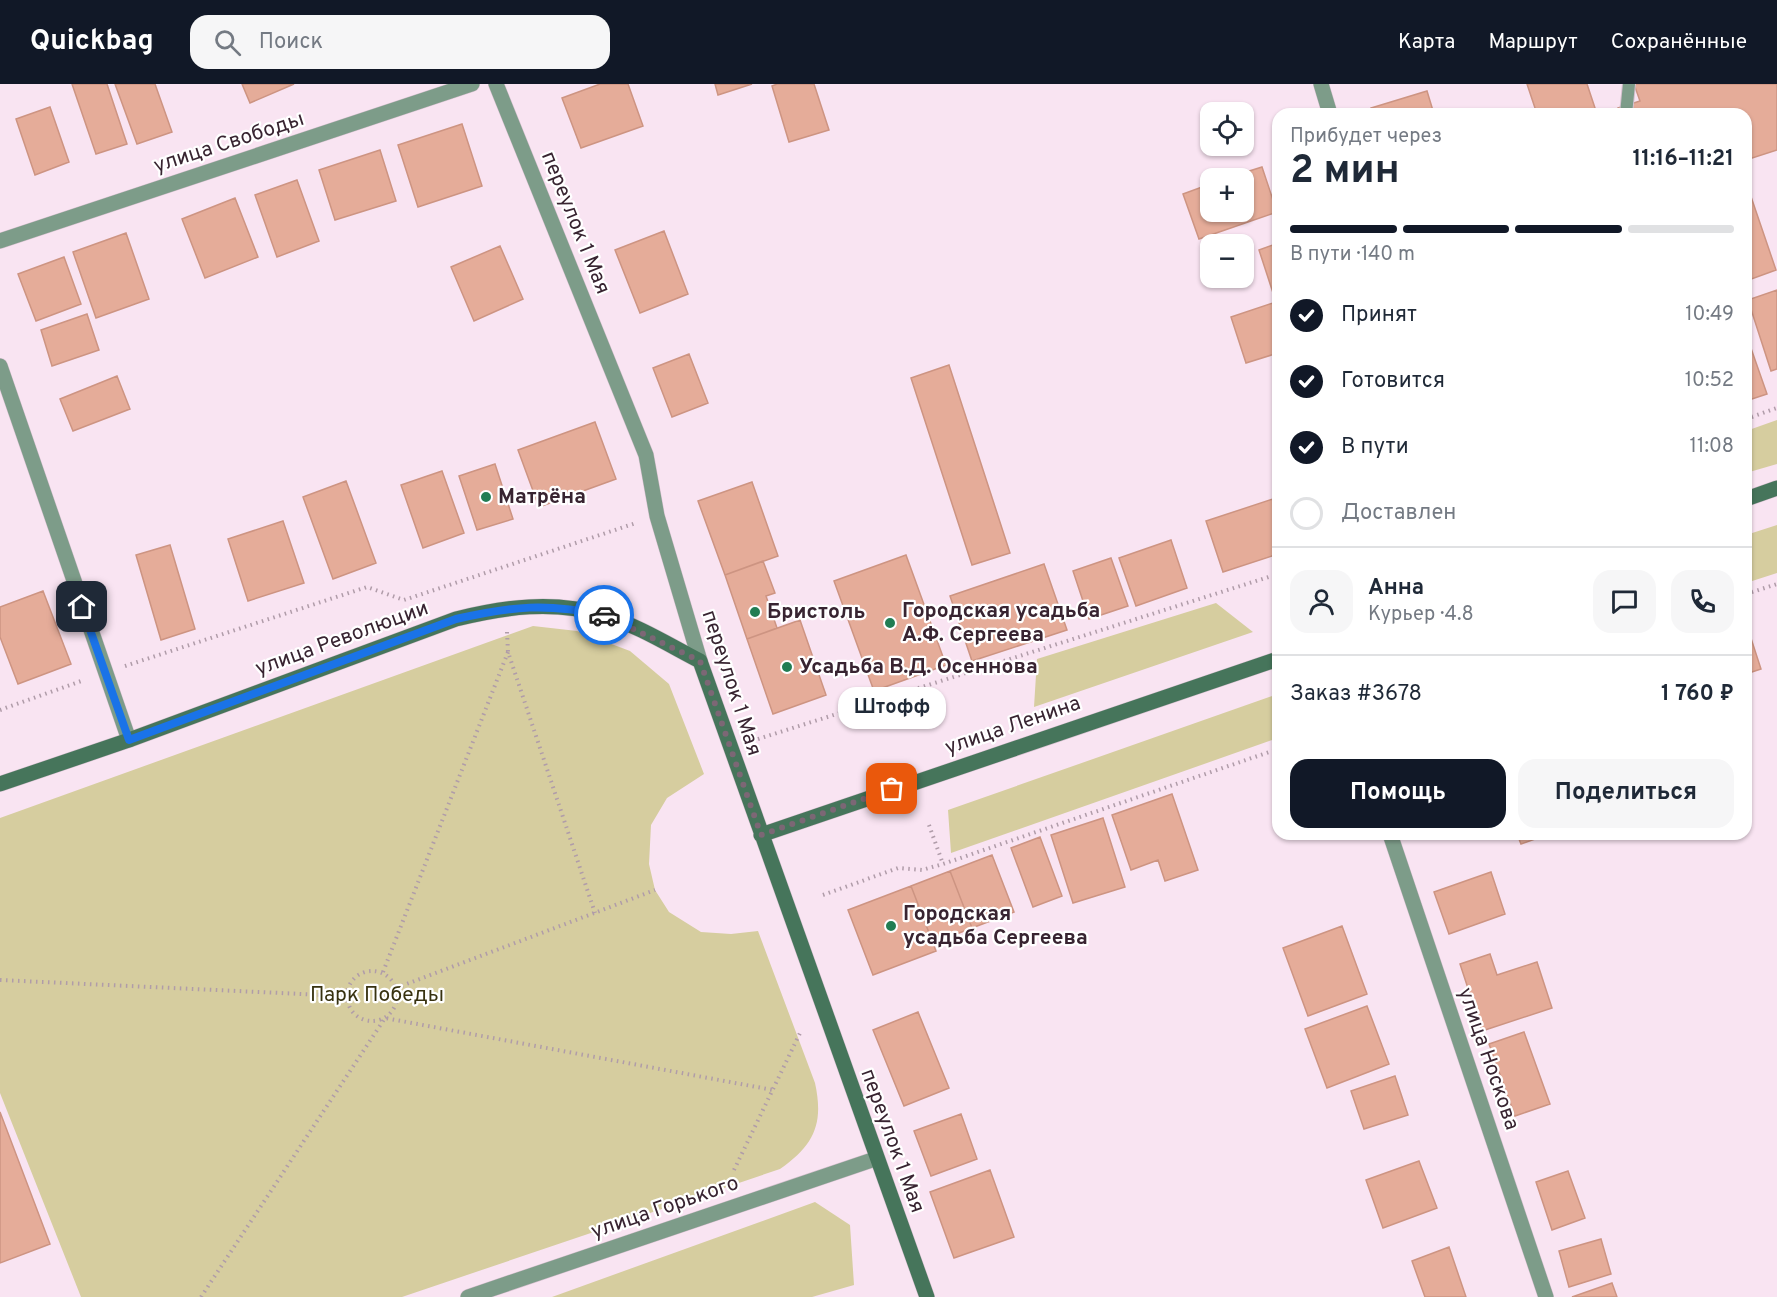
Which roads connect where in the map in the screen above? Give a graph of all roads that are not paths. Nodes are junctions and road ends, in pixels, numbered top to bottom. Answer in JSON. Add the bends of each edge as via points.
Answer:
{"nodes":[{"id":1,"x":472,"y":84,"type":"edge"},
{"id":2,"x":496,"y":84,"type":"edge"},
{"id":3,"x":1321,"y":84,"type":"edge"},
{"id":4,"x":1629,"y":84,"type":"edge"},
{"id":5,"x":1328,"y":108,"type":"edge"},
{"id":6,"x":1627,"y":108,"type":"edge"},
{"id":7,"x":0,"y":241,"type":"edge"},
{"id":8,"x":0,"y":366,"type":"edge"},
{"id":9,"x":1777,"y":488,"type":"edge"},
{"id":10,"x":1752,"y":497,"type":"edge"},
{"id":11,"x":700,"y":661,"type":"junction"},
{"id":12,"x":1272,"y":661,"type":"edge"},
{"id":13,"x":129,"y":740,"type":"junction"},
{"id":14,"x":0,"y":784,"type":"edge"},
{"id":15,"x":761,"y":835,"type":"junction"},
{"id":16,"x":1392,"y":840,"type":"edge"},
{"id":17,"x":875,"y":1159,"type":"junction"},
{"id":18,"x":468,"y":1297,"type":"edge"},
{"id":19,"x":927,"y":1297,"type":"edge"},
{"id":20,"x":1546,"y":1297,"type":"edge"}],
"edges":[{"from":1,"to":7,"type":"street","name":"улица Свободы"},
{"from":2,"to":11,"type":"street","name":"переулок 1 Мая","via":[[646,455],[657,516]]},
{"from":3,"to":5,"type":"street"},
{"from":4,"to":6,"type":"lane"},
{"from":8,"to":13,"type":"street"},
{"from":9,"to":10,"type":"main road"},
{"from":11,"to":13,"type":"main road","name":"улица Революции","via":[[603,615],[547,605],[503,608],[456,619]]},
{"from":11,"to":15,"type":"main road","name":"переулок 1 Мая"},
{"from":12,"to":15,"type":"main road","name":"улица Ленина"},
{"from":13,"to":14,"type":"main road","name":"улица Революции"},
{"from":15,"to":17,"type":"main road","name":"переулок 1 Мая"},
{"from":16,"to":20,"type":"street","name":"улица Носкова"},
{"from":17,"to":18,"type":"street","name":"улица Горького"},
{"from":17,"to":19,"type":"main road","name":"переулок 1 Мая"}]}
